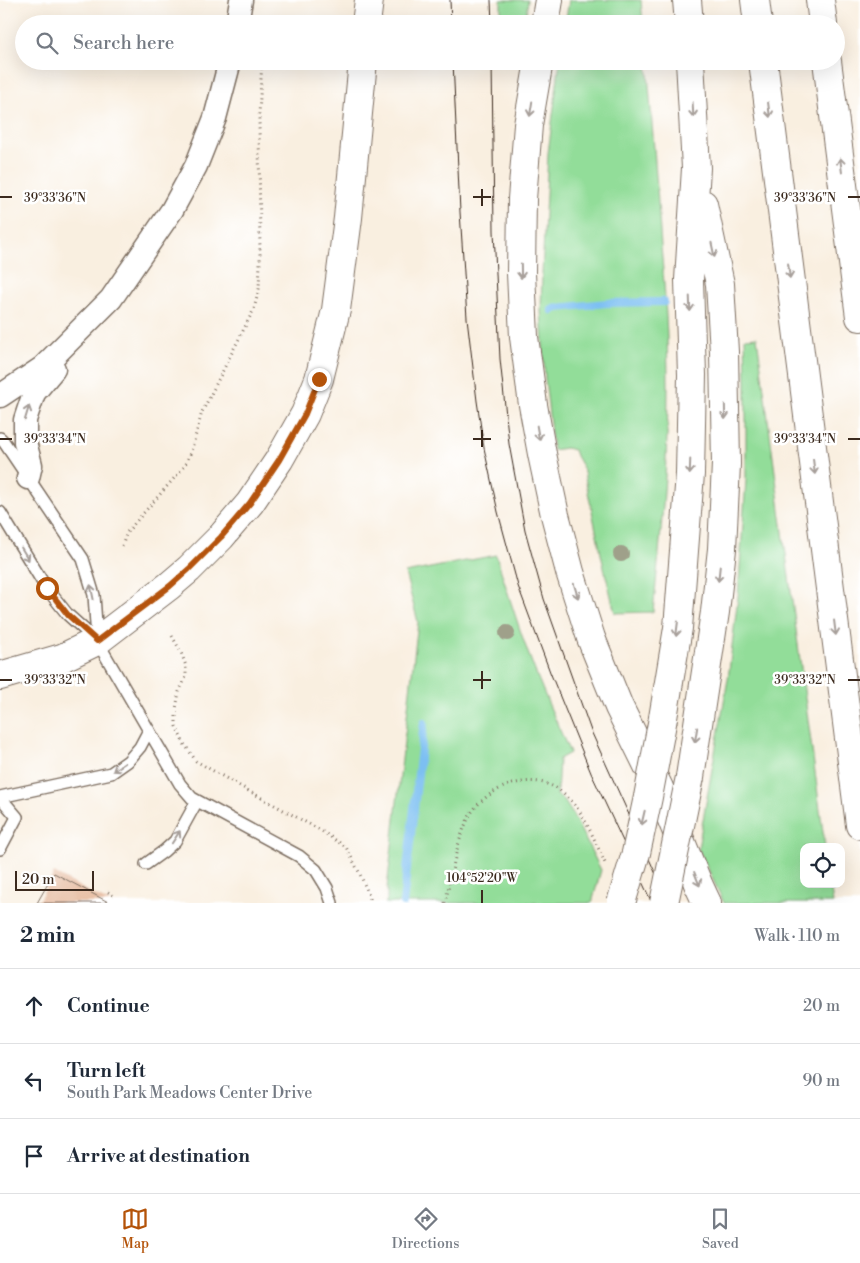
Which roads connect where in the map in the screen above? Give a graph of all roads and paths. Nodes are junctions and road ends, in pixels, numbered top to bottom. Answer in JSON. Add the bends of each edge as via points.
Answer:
{"nodes":[{"id":1,"x":241,"y":0,"type":"edge"},
{"id":2,"x":368,"y":0,"type":"edge"},
{"id":3,"x":549,"y":0,"type":"edge"},
{"id":4,"x":687,"y":0,"type":"edge"},
{"id":5,"x":755,"y":0,"type":"edge"},
{"id":6,"x":820,"y":0,"type":"edge"},
{"id":7,"x":238,"y":15,"type":"edge"},
{"id":8,"x":367,"y":15,"type":"edge"},
{"id":9,"x":546,"y":15,"type":"edge"},
{"id":10,"x":688,"y":15,"type":"edge"},
{"id":11,"x":757,"y":15,"type":"edge"},
{"id":12,"x":822,"y":15,"type":"edge"},
{"id":13,"x":227,"y":70,"type":"edge"},
{"id":14,"x":262,"y":70,"type":"edge"},
{"id":15,"x":362,"y":70,"type":"edge"},
{"id":16,"x":537,"y":70,"type":"edge"},
{"id":17,"x":691,"y":70,"type":"edge"},
{"id":18,"x":764,"y":70,"type":"edge"},
{"id":19,"x":828,"y":70,"type":"edge"},
{"id":20,"x":696,"y":168,"type":"junction"},
{"id":21,"x":860,"y":318,"type":"edge"},
{"id":22,"x":64,"y":346,"type":"junction"},
{"id":23,"x":0,"y":396,"type":"edge"},
{"id":24,"x":0,"y":438,"type":"edge"},
{"id":25,"x":28,"y":478,"type":"junction"},
{"id":26,"x":0,"y":512,"type":"edge"},
{"id":27,"x":122,"y":546,"type":"dead end"},
{"id":28,"x":172,"y":636,"type":"dead end"},
{"id":29,"x":97,"y":641,"type":"junction"},
{"id":30,"x":0,"y":676,"type":"edge"},
{"id":31,"x":149,"y":730,"type":"junction"},
{"id":32,"x":0,"y":797,"type":"edge"},
{"id":33,"x":197,"y":801,"type":"junction"},
{"id":34,"x":860,"y":825,"type":"edge"},
{"id":35,"x":590,"y":831,"type":"dead end"},
{"id":36,"x":0,"y":849,"type":"edge"},
{"id":37,"x":146,"y":864,"type":"dead end"},
{"id":38,"x":108,"y":892,"type":"dead end"},
{"id":39,"x":115,"y":896,"type":"dead end"},
{"id":40,"x":332,"y":903,"type":"edge"},
{"id":41,"x":370,"y":903,"type":"edge"},
{"id":42,"x":445,"y":903,"type":"edge"},
{"id":43,"x":621,"y":903,"type":"edge"},
{"id":44,"x":664,"y":903,"type":"edge"},
{"id":45,"x":708,"y":903,"type":"edge"}],
"edges":[{"from":1,"to":7,"type":"street"},
{"from":2,"to":8,"type":"main road"},
{"from":3,"to":9,"type":"main road"},
{"from":4,"to":10,"type":"main road"},
{"from":5,"to":11,"type":"main road"},
{"from":6,"to":12,"type":"main road"},
{"from":13,"to":22,"type":"street","via":[[196,166],[172,210],[111,299]]},
{"from":14,"to":27,"type":"path","via":[[260,263],[254,310],[202,412],[184,467],[128,532]]},
{"from":15,"to":29,"type":"main road","via":[[336,310],[319,379],[305,414],[250,503],[221,537],[170,586]]},
{"from":16,"to":45,"type":"main road","one_way":true,"via":[[523,180],[521,273],[524,337],[542,454],[570,572],[591,638]]},
{"from":17,"to":20,"type":"main road","one_way":true},
{"from":18,"to":34,"type":"main road","one_way":true},
{"from":21,"to":19,"type":"main road","one_way":true},
{"from":20,"to":43,"type":"main road","one_way":true,"bridge":true,"via":[[689,280],[692,375],[690,474],[678,628],[648,797]]},
{"from":20,"to":44,"type":"main road","one_way":true,"bridge":true,"via":[[720,284],[726,464],[715,612],[690,777]]},
{"from":22,"to":23,"type":"street","via":[[42,368]]},
{"from":25,"to":22,"type":"street","one_way":true,"via":[[31,465],[25,442],[25,420],[34,393],[59,363]]},
{"from":24,"to":25,"type":"lane"},
{"from":29,"to":25,"type":"lane","one_way":true,"via":[[94,595],[83,559]]},
{"from":26,"to":29,"type":"lane","one_way":true,"via":[[45,586],[68,615]]},
{"from":28,"to":41,"type":"path","via":[[186,666],[186,677],[176,708],[176,726],[196,761],[320,830],[346,848]]},
{"from":29,"to":30,"type":"main road","via":[[62,658]]},
{"from":29,"to":31,"type":"lane"},
{"from":31,"to":32,"type":"lane","one_way":true,"via":[[128,761],[111,773]]},
{"from":31,"to":33,"type":"lane","via":[[180,784]]},
{"from":32,"to":36,"type":"lane","via":[[17,817]]},
{"from":37,"to":33,"type":"lane","one_way":true,"via":[[174,841]]},
{"from":33,"to":40,"type":"lane","via":[[298,856],[316,870]]},
{"from":35,"to":42,"type":"path","via":[[572,801],[557,788],[525,782],[498,790],[478,804],[471,815]]},
{"from":38,"to":39,"type":"path"}]}
